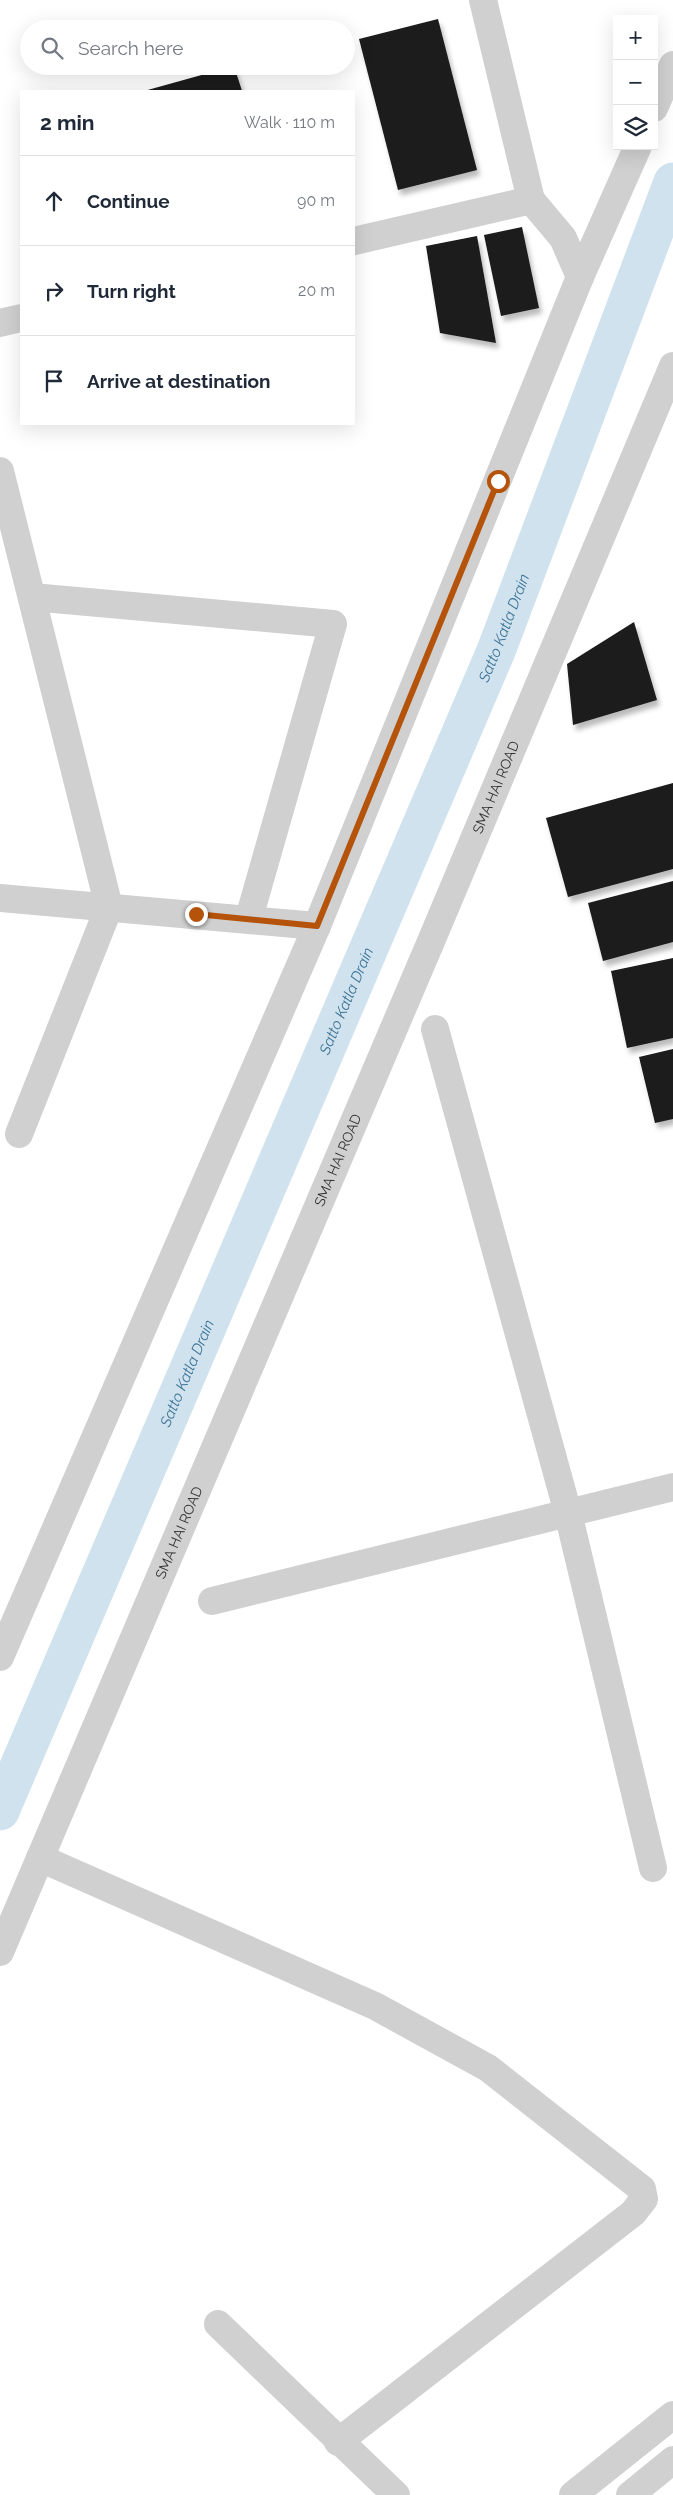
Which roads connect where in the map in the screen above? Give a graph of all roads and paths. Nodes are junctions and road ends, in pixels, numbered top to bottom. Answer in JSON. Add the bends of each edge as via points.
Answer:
{"nodes":[{"id":1,"x":483,"y":0,"type":"edge"},
{"id":2,"x":673,"y":65,"type":"edge"},
{"id":3,"x":655,"y":105,"type":"edge"},
{"id":4,"x":636,"y":150,"type":"edge"},
{"id":5,"x":531,"y":200,"type":"junction"},
{"id":6,"x":355,"y":241,"type":"edge"},
{"id":7,"x":580,"y":277,"type":"junction"},
{"id":8,"x":20,"y":318,"type":"edge"},
{"id":9,"x":0,"y":323,"type":"edge"},
{"id":10,"x":673,"y":366,"type":"edge"},
{"id":11,"x":0,"y":471,"type":"edge"},
{"id":12,"x":32,"y":597,"type":"junction"},
{"id":13,"x":0,"y":898,"type":"edge"},
{"id":14,"x":109,"y":907,"type":"junction"},
{"id":15,"x":249,"y":918,"type":"junction"},
{"id":16,"x":317,"y":926,"type":"junction"},
{"id":17,"x":435,"y":1030,"type":"dead end"},
{"id":18,"x":19,"y":1134,"type":"dead end"},
{"id":19,"x":673,"y":1488,"type":"edge"},
{"id":20,"x":568,"y":1513,"type":"junction"},
{"id":21,"x":212,"y":1601,"type":"dead end"},
{"id":22,"x":0,"y":1657,"type":"edge"},
{"id":23,"x":40,"y":1858,"type":"junction"},
{"id":24,"x":653,"y":1868,"type":"dead end"},
{"id":25,"x":0,"y":1952,"type":"edge"},
{"id":26,"x":218,"y":2324,"type":"dead end"},
{"id":27,"x":673,"y":2415,"type":"edge"},
{"id":28,"x":338,"y":2442,"type":"junction"},
{"id":29,"x":673,"y":2460,"type":"edge"},
{"id":30,"x":396,"y":2495,"type":"edge"},
{"id":31,"x":573,"y":2495,"type":"edge"},
{"id":32,"x":630,"y":2495,"type":"edge"}],
"edges":[{"from":1,"to":5,"type":"street"},
{"from":2,"to":3,"type":"street"},
{"from":4,"to":7,"type":"street"},
{"from":5,"to":6,"type":"street"},
{"from":5,"to":7,"type":"street","via":[[563,238]]},
{"from":7,"to":16,"type":"street"},
{"from":8,"to":9,"type":"street"},
{"from":10,"to":23,"type":"street","name":"SMA HAI ROAD"},
{"from":11,"to":12,"type":"street"},
{"from":12,"to":14,"type":"street"},
{"from":12,"to":15,"type":"street","via":[[333,624]]},
{"from":13,"to":14,"type":"street"},
{"from":14,"to":15,"type":"street"},
{"from":14,"to":18,"type":"street"},
{"from":15,"to":16,"type":"street"},
{"from":16,"to":22,"type":"street"},
{"from":17,"to":20,"type":"street"},
{"from":19,"to":20,"type":"street"},
{"from":20,"to":21,"type":"street"},
{"from":20,"to":24,"type":"street"},
{"from":23,"to":25,"type":"street","name":"SMA HAI ROAD"},
{"from":23,"to":28,"type":"street","via":[[393,2016],[488,2068],[642,2189],[644,2199],[634,2213]]},
{"from":26,"to":28,"type":"street"},
{"from":27,"to":31,"type":"street"},
{"from":28,"to":30,"type":"street"},
{"from":29,"to":32,"type":"street"}]}
